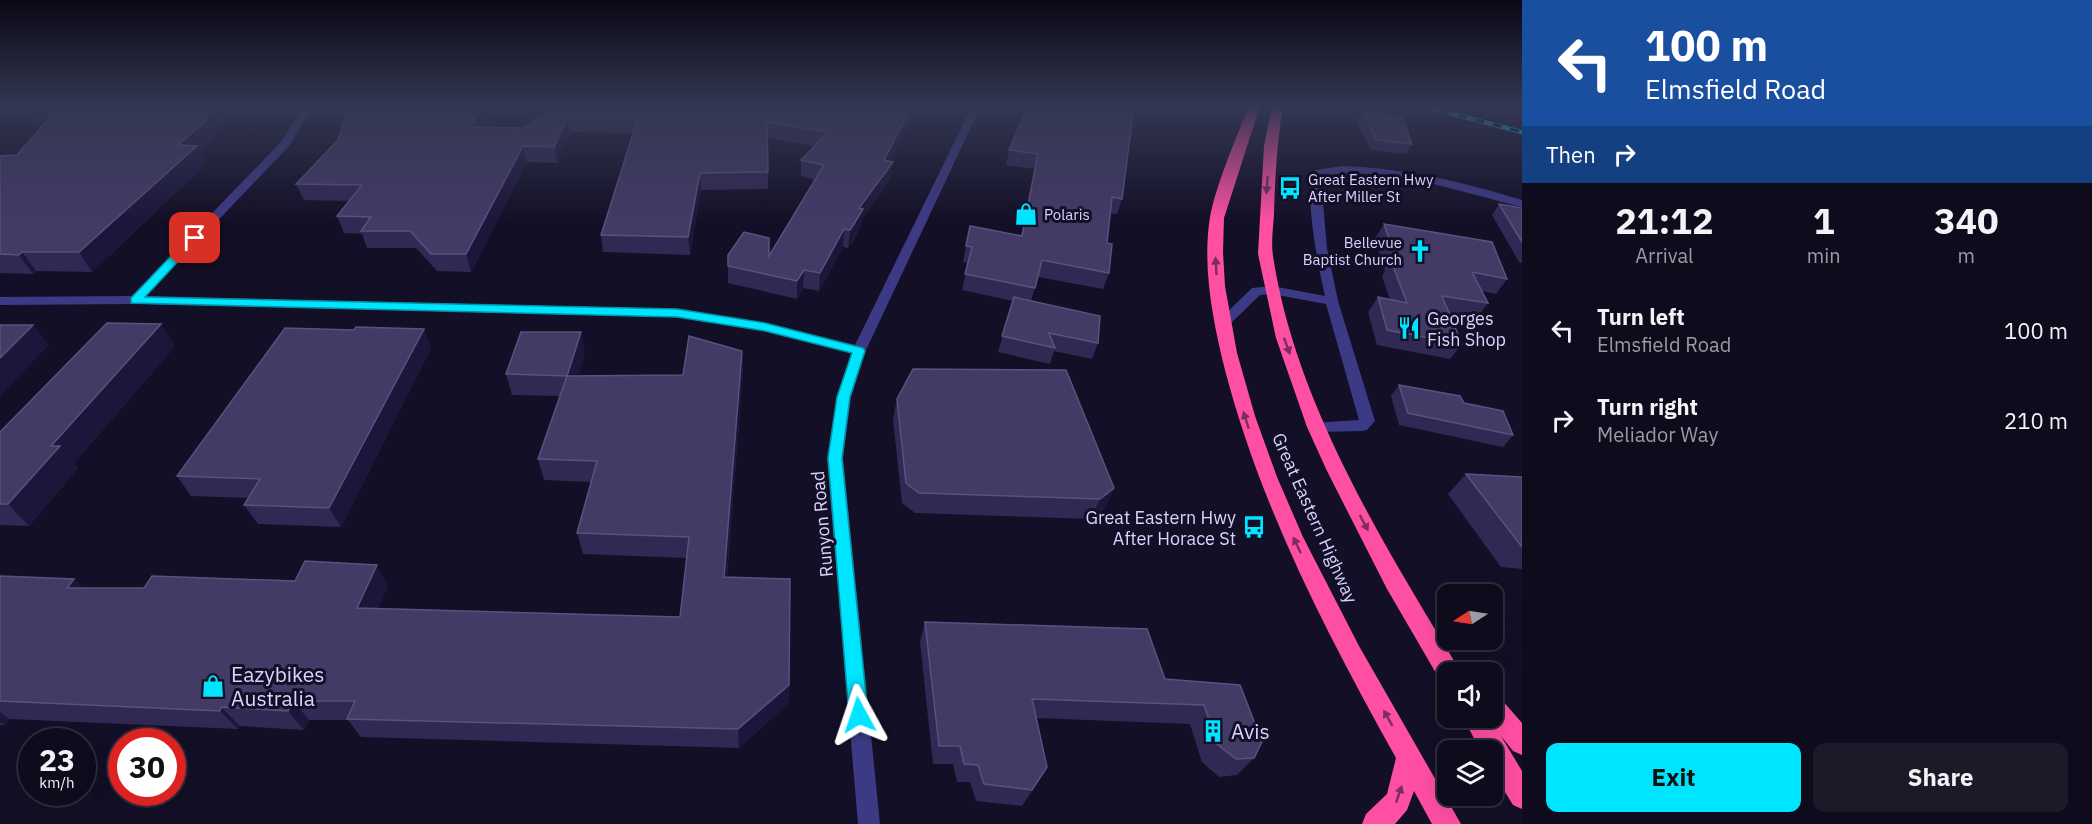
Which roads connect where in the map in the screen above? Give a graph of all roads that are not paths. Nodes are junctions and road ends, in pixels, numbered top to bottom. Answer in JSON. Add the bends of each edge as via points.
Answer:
{"nodes":[{"id":1,"x":285,"y":144,"type":"edge"},
{"id":2,"x":958,"y":144,"type":"edge"},
{"id":3,"x":1242,"y":144,"type":"edge"},
{"id":4,"x":1270,"y":144,"type":"edge"},
{"id":5,"x":1522,"y":204,"type":"edge"},
{"id":6,"x":1272,"y":290,"type":"junction"},
{"id":7,"x":135,"y":300,"type":"junction"},
{"id":8,"x":0,"y":301,"type":"edge"},
{"id":9,"x":1332,"y":301,"type":"junction"},
{"id":10,"x":1222,"y":324,"type":"junction"},
{"id":11,"x":859,"y":351,"type":"junction"},
{"id":12,"x":1316,"y":427,"type":"junction"},
{"id":13,"x":1443,"y":662,"type":"edge"},
{"id":14,"x":1503,"y":720,"type":"edge"},
{"id":15,"x":1482,"y":728,"type":"edge"},
{"id":16,"x":1522,"y":742,"type":"edge"},
{"id":17,"x":1409,"y":757,"type":"junction"},
{"id":18,"x":1522,"y":796,"type":"edge"},
{"id":19,"x":869,"y":824,"type":"edge"},
{"id":20,"x":1376,"y":824,"type":"edge"},
{"id":21,"x":1447,"y":824,"type":"edge"}],
"edges":[{"from":1,"to":7,"type":"street"},
{"from":2,"to":11,"type":"street","name":"Runyon Road"},
{"from":10,"to":3,"type":"highway","name":"Great Eastern Highway","one_way":true,"via":[[1215,247],[1218,215]]},
{"from":4,"to":6,"type":"highway","one_way":true,"via":[[1265,254]]},
{"from":5,"to":9,"type":"street","via":[[1416,177],[1359,170],[1320,172],[1316,180],[1321,248]]},
{"from":6,"to":9,"type":"street"},
{"from":6,"to":10,"type":"street","via":[[1256,291]]},
{"from":6,"to":12,"type":"highway","one_way":true,"via":[[1284,338]]},
{"from":7,"to":8,"type":"street"},
{"from":7,"to":11,"type":"street","via":[[677,313],[765,327]]},
{"from":9,"to":12,"type":"street","via":[[1366,421],[1362,426]]},
{"from":17,"to":10,"type":"highway","name":"Great Eastern Highway","one_way":true,"via":[[1347,644],[1278,504],[1246,421]]},
{"from":11,"to":19,"type":"street","name":"Runyon Road","via":[[843,397],[835,458]]},
{"from":12,"to":13,"type":"highway","one_way":true,"via":[[1395,582]]},
{"from":14,"to":16,"type":"highway"},
{"from":15,"to":18,"type":"highway"},
{"from":20,"to":17,"type":"highway","one_way":true,"via":[[1398,801]]},
{"from":17,"to":21,"type":"highway","name":"Great Eastern Highway"}]}
